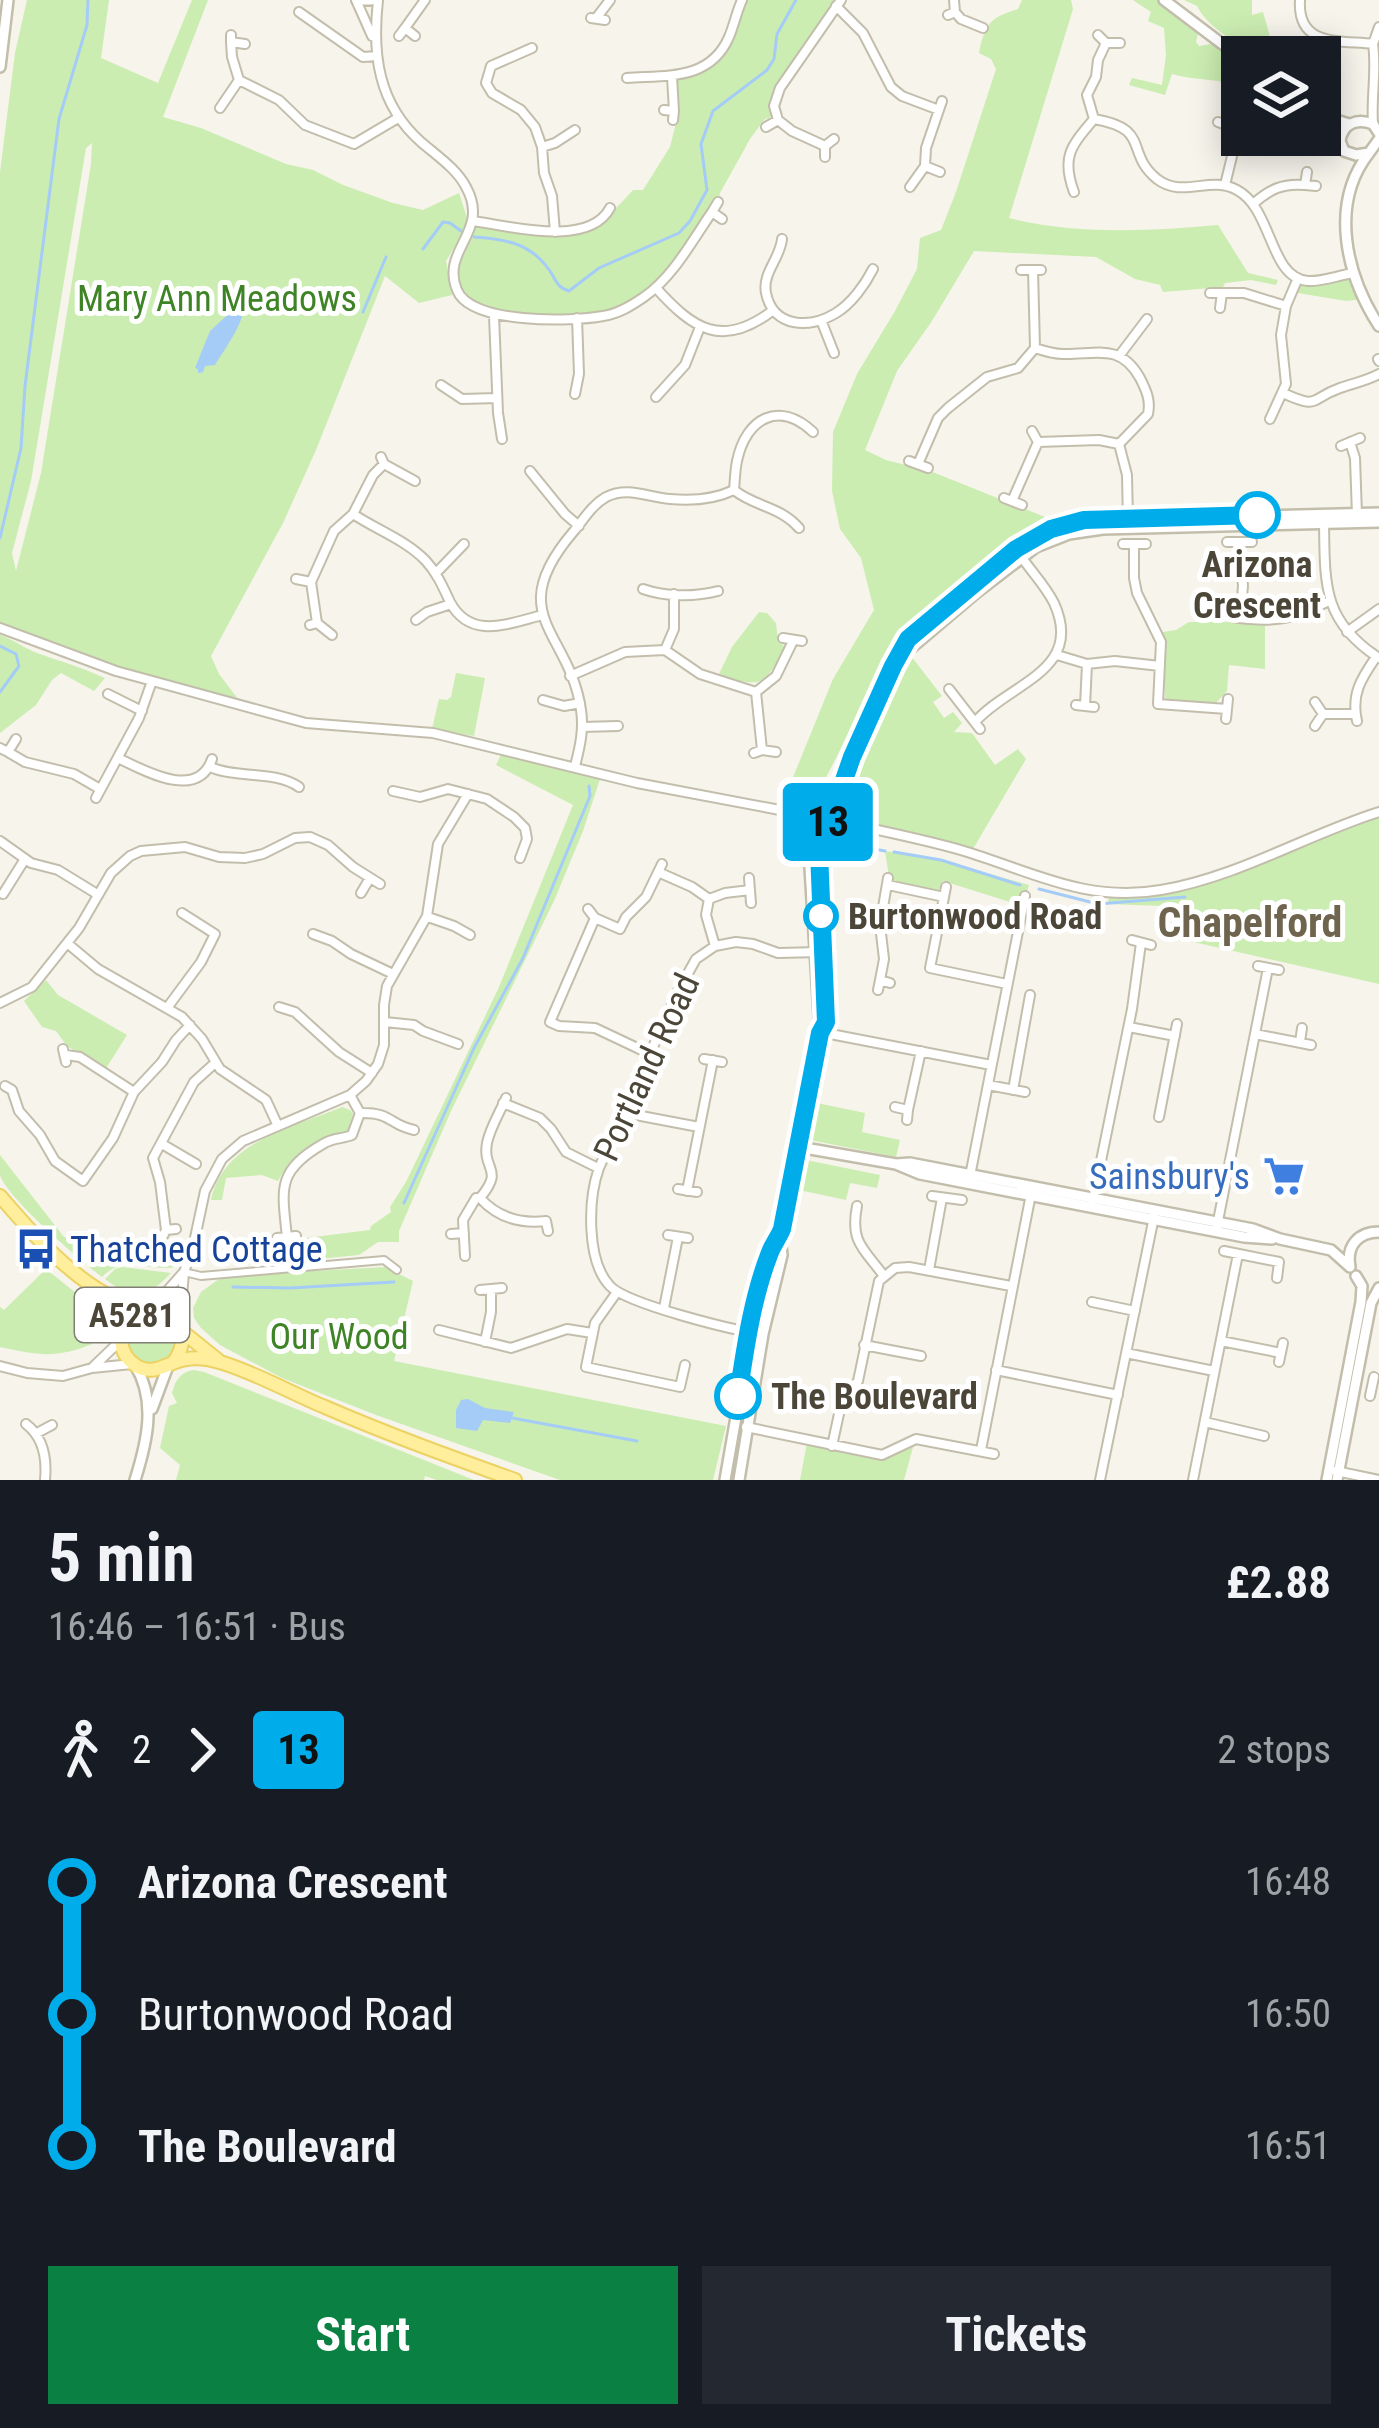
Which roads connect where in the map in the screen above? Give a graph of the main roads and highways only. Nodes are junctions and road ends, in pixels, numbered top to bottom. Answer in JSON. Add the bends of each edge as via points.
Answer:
{"nodes":[{"id":1,"x":0,"y":1196,"type":"edge"},
{"id":2,"x":95,"y":1287,"type":"junction"},
{"id":3,"x":149,"y":1307,"type":"junction"},
{"id":4,"x":181,"y":1328,"type":"junction"},
{"id":5,"x":121,"y":1335,"type":"junction"},
{"id":6,"x":220,"y":1362,"type":"junction"},
{"id":7,"x":171,"y":1364,"type":"junction"},
{"id":8,"x":515,"y":1480,"type":"edge"}],
"edges":[{"from":1,"to":2,"type":"main road","number":"A5281"},
{"from":2,"to":3,"type":"main road","number":"A5281"},
{"from":2,"to":5,"type":"main road","number":"A5281"},
{"from":3,"to":4,"type":"main road","number":"A5281","via":[[168,1312]]},
{"from":3,"to":5,"type":"main road","number":"A5281","via":[[131,1316]]},
{"from":4,"to":6,"type":"main road","number":"A5281"},
{"from":4,"to":7,"type":"main road","number":"A5281","via":[[182,1351]]},
{"from":5,"to":7,"type":"main road","number":"A5281","via":[[134,1364]]},
{"from":6,"to":7,"type":"main road","number":"A5281"},
{"from":6,"to":8,"type":"main road","number":"A5281"}]}
